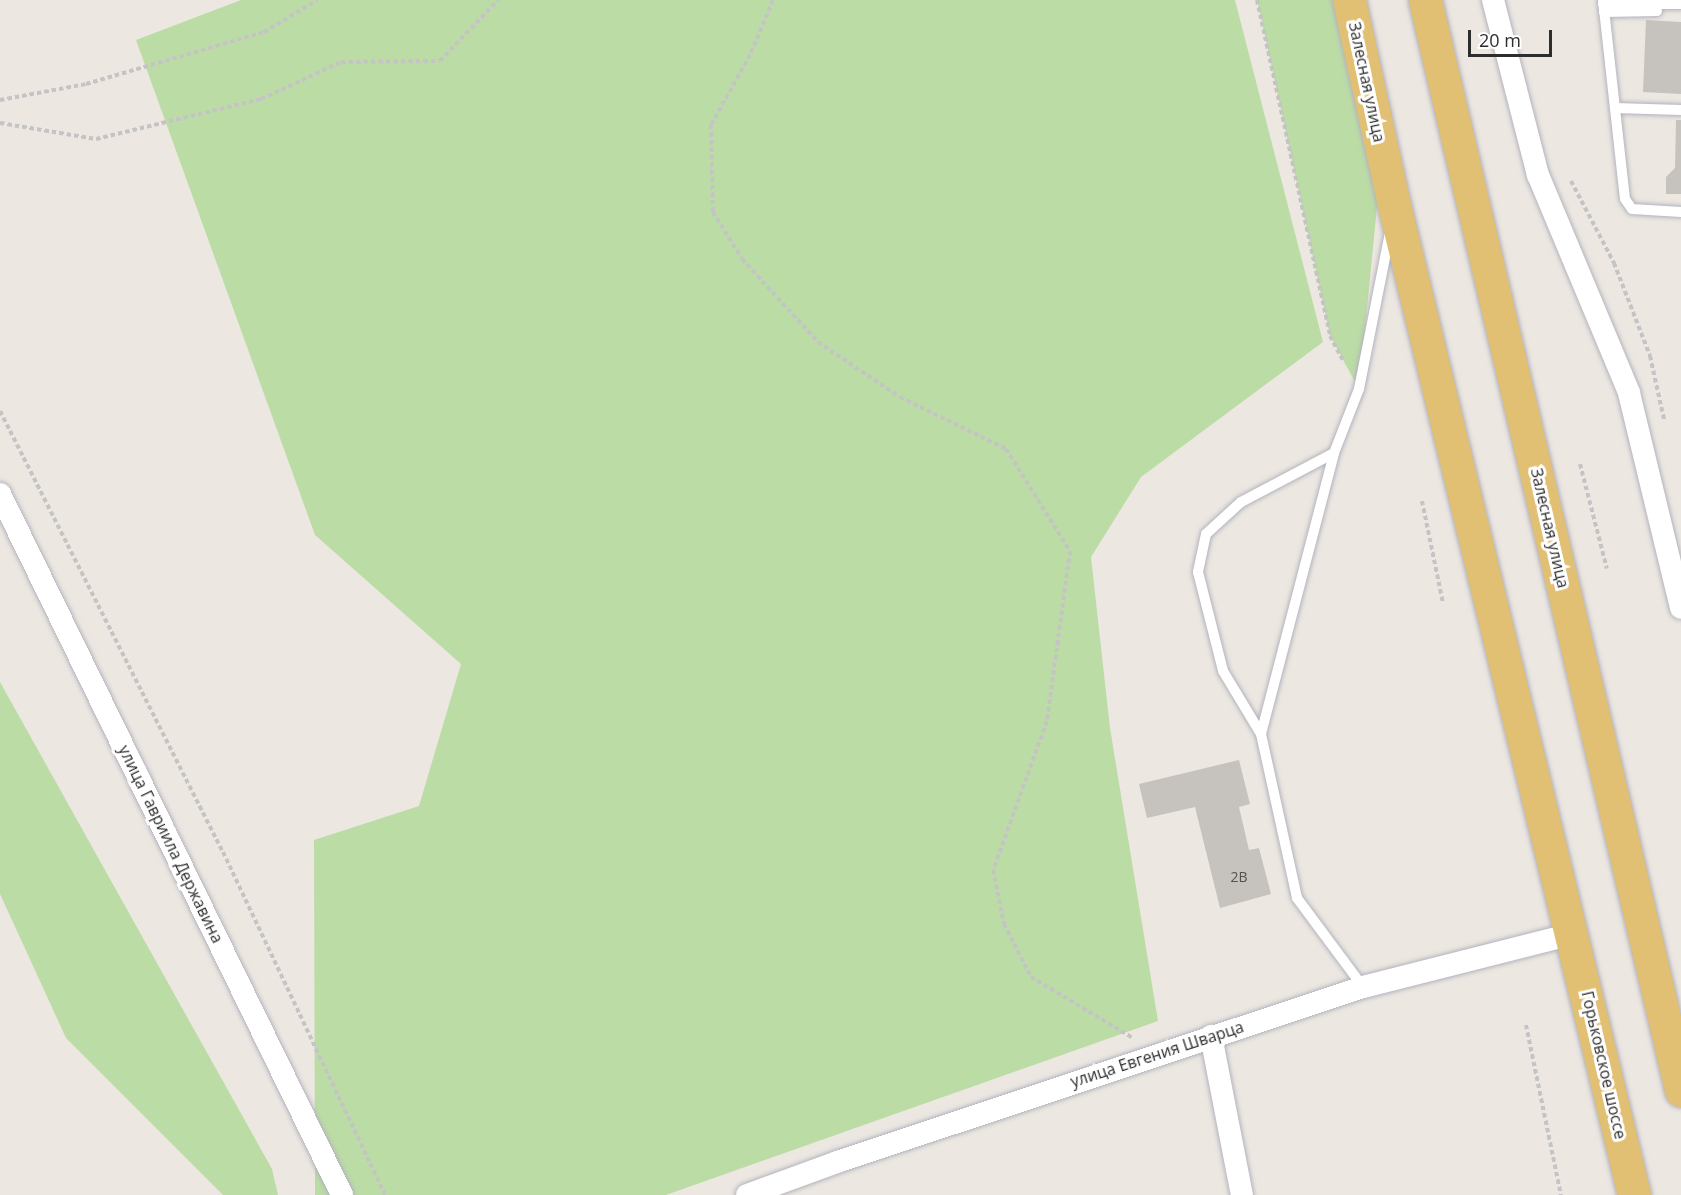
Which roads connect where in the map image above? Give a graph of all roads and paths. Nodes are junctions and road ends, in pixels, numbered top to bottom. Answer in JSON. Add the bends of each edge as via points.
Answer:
{"nodes":[{"id":1,"x":317,"y":0,"type":"edge"},
{"id":2,"x":498,"y":0,"type":"edge"},
{"id":3,"x":773,"y":0,"type":"edge"},
{"id":4,"x":1257,"y":0,"type":"edge"},
{"id":5,"x":1349,"y":0,"type":"edge"},
{"id":6,"x":1425,"y":0,"type":"edge"},
{"id":7,"x":1493,"y":0,"type":"edge"},
{"id":8,"x":1681,"y":4,"type":"edge"},
{"id":9,"x":1603,"y":5,"type":"edge"},
{"id":10,"x":1681,"y":10,"type":"edge"},
{"id":11,"x":0,"y":100,"type":"edge"},
{"id":12,"x":1615,"y":108,"type":"junction"},
{"id":13,"x":1681,"y":110,"type":"edge"},
{"id":14,"x":0,"y":123,"type":"edge"},
{"id":15,"x":1569,"y":178,"type":"dead end"},
{"id":16,"x":1395,"y":209,"type":"junction"},
{"id":17,"x":1681,"y":212,"type":"edge"},
{"id":18,"x":1359,"y":389,"type":"junction"},
{"id":19,"x":0,"y":411,"type":"edge"},
{"id":20,"x":1665,"y":425,"type":"dead end"},
{"id":21,"x":1334,"y":453,"type":"junction"},
{"id":22,"x":1580,"y":464,"type":"dead end"},
{"id":23,"x":0,"y":494,"type":"edge"},
{"id":24,"x":1422,"y":501,"type":"dead end"},
{"id":25,"x":1607,"y":568,"type":"dead end"},
{"id":26,"x":1443,"y":603,"type":"dead end"},
{"id":27,"x":1681,"y":608,"type":"edge"},
{"id":28,"x":1261,"y":734,"type":"junction"},
{"id":29,"x":1573,"y":934,"type":"junction"},
{"id":30,"x":1363,"y":987,"type":"junction"},
{"id":31,"x":1681,"y":1020,"type":"edge"},
{"id":32,"x":1526,"y":1025,"type":"dead end"},
{"id":33,"x":1212,"y":1036,"type":"junction"},
{"id":34,"x":1158,"y":1053,"type":"junction"},
{"id":35,"x":1673,"y":1057,"type":"junction"},
{"id":36,"x":1681,"y":1090,"type":"edge"},
{"id":37,"x":342,"y":1195,"type":"edge"},
{"id":38,"x":385,"y":1195,"type":"edge"},
{"id":39,"x":747,"y":1195,"type":"edge"},
{"id":40,"x":1242,"y":1195,"type":"edge"},
{"id":41,"x":1561,"y":1195,"type":"edge"},
{"id":42,"x":1634,"y":1195,"type":"edge"}],
"edges":[{"from":1,"to":11,"type":"path","via":[[264,32],[86,84]]},
{"from":2,"to":14,"type":"path","via":[[440,61],[341,62],[261,99],[96,139]]},
{"from":3,"to":34,"type":"path","via":[[750,55],[711,125],[713,212],[742,259],[818,342],[900,397],[1006,449],[1070,552],[1047,722],[993,870],[1004,924],[1031,977]]},
{"from":4,"to":18,"type":"path","via":[[1330,336]]},
{"from":5,"to":16,"type":"main road","name":"Залесная улица"},
{"from":6,"to":35,"type":"main road","name":"Залесная улица"},
{"from":7,"to":27,"type":"street","via":[[1538,175],[1629,393]]},
{"from":8,"to":9,"type":"lane"},
{"from":9,"to":10,"type":"lane"},
{"from":9,"to":12,"type":"lane"},
{"from":12,"to":13,"type":"lane"},
{"from":12,"to":17,"type":"lane","via":[[1625,199],[1632,209]]},
{"from":15,"to":20,"type":"path","via":[[1614,263],[1650,356]]},
{"from":16,"to":18,"type":"lane"},
{"from":16,"to":29,"type":"main road","name":"Залесная улица"},
{"from":18,"to":21,"type":"lane"},
{"from":19,"to":38,"type":"path","via":[[223,852]]},
{"from":21,"to":28,"type":"lane"},
{"from":21,"to":28,"type":"lane","via":[[1241,502],[1206,534],[1198,572],[1223,671]]},
{"from":22,"to":25,"type":"path"},
{"from":23,"to":37,"type":"street","name":"улица Гавриила Державина"},
{"from":24,"to":26,"type":"path"},
{"from":28,"to":30,"type":"lane","via":[[1297,898]]},
{"from":29,"to":30,"type":"street","name":"улица Евгения Шварца"},
{"from":29,"to":42,"type":"main road","name":"Горьковское шоссе"},
{"from":30,"to":33,"type":"street","name":"улица Евгения Шварца"},
{"from":31,"to":35,"type":"street"},
{"from":32,"to":41,"type":"path"},
{"from":33,"to":34,"type":"street","name":"улица Евгения Шварца"},
{"from":33,"to":40,"type":"street"},
{"from":34,"to":39,"type":"street","name":"улица Евгения Шварца"},
{"from":35,"to":36,"type":"main road"}]}
